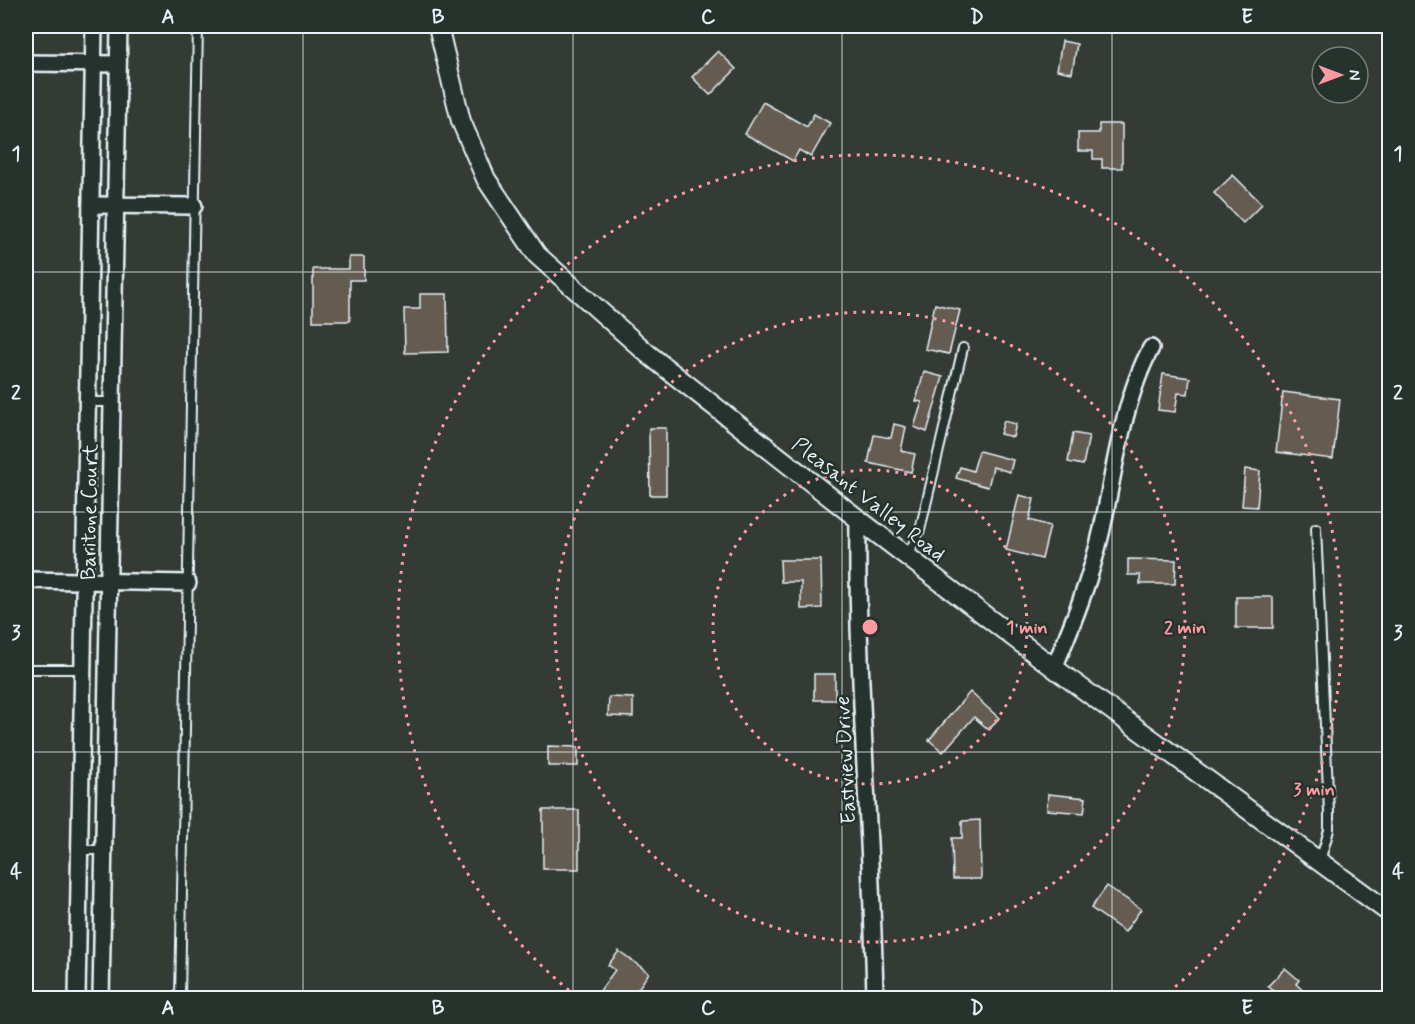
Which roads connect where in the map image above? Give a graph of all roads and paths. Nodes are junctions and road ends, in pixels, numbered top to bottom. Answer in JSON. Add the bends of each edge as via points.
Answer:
{"nodes":[{"id":1,"x":94,"y":26,"type":"edge"},
{"id":2,"x":119,"y":26,"type":"edge"},
{"id":3,"x":198,"y":26,"type":"edge"},
{"id":4,"x":438,"y":26,"type":"edge"},
{"id":5,"x":26,"y":63,"type":"edge"},
{"id":6,"x":93,"y":64,"type":"junction"},
{"id":7,"x":118,"y":64,"type":"junction"},
{"id":8,"x":91,"y":204,"type":"junction"},
{"id":9,"x":116,"y":205,"type":"junction"},
{"id":10,"x":194,"y":206,"type":"junction"},
{"id":11,"x":963,"y":348,"type":"dead end"},
{"id":12,"x":1151,"y":348,"type":"dead end"},
{"id":13,"x":87,"y":402,"type":"junction"},
{"id":14,"x":112,"y":402,"type":"junction"},
{"id":15,"x":858,"y":519,"type":"junction"},
{"id":16,"x":1316,"y":528,"type":"dead end"},
{"id":17,"x":907,"y":557,"type":"junction"},
{"id":18,"x":26,"y":580,"type":"edge"},
{"id":19,"x":84,"y":581,"type":"junction"},
{"id":20,"x":109,"y":582,"type":"junction"},
{"id":21,"x":188,"y":583,"type":"junction"},
{"id":22,"x":1054,"y":668,"type":"junction"},
{"id":23,"x":26,"y":669,"type":"edge"},
{"id":24,"x":83,"y":669,"type":"junction"},
{"id":25,"x":79,"y":850,"type":"junction"},
{"id":26,"x":104,"y":850,"type":"junction"},
{"id":27,"x":1320,"y":862,"type":"junction"},
{"id":28,"x":1389,"y":913,"type":"edge"},
{"id":29,"x":76,"y":999,"type":"edge"},
{"id":30,"x":101,"y":999,"type":"edge"},
{"id":31,"x":180,"y":999,"type":"edge"},
{"id":32,"x":875,"y":999,"type":"edge"}],
"edges":[{"from":1,"to":6,"type":"street","name":"Baritone Court"},
{"from":2,"to":7,"type":"street","name":"Baritone Court"},
{"from":3,"to":10,"type":"lane"},
{"from":4,"to":15,"type":"street","name":"Pleasant Valley Road","via":[[461,121],[486,179],[537,255],[648,354]]},
{"from":5,"to":6,"type":"street"},
{"from":6,"to":7,"type":"street"},
{"from":6,"to":8,"type":"street","name":"Baritone Court"},
{"from":7,"to":9,"type":"street","name":"Baritone Court"},
{"from":8,"to":9,"type":"street"},
{"from":8,"to":13,"type":"street","name":"Baritone Court"},
{"from":9,"to":10,"type":"street"},
{"from":9,"to":14,"type":"street","name":"Baritone Court"},
{"from":10,"to":21,"type":"lane"},
{"from":11,"to":17,"type":"lane","via":[[920,530]]},
{"from":12,"to":22,"type":"street","via":[[1128,415],[1086,588]]},
{"from":13,"to":14,"type":"lane"},
{"from":13,"to":19,"type":"street","name":"Baritone Court"},
{"from":14,"to":20,"type":"street","name":"Baritone Court"},
{"from":15,"to":17,"type":"street","name":"Pleasant Valley Road"},
{"from":15,"to":32,"type":"street","name":"Eastview Drive","via":[[857,594]]},
{"from":16,"to":27,"type":"lane","via":[[1329,812],[1329,830]]},
{"from":17,"to":22,"type":"street","name":"Pleasant Valley Road"},
{"from":18,"to":19,"type":"street"},
{"from":19,"to":20,"type":"street"},
{"from":19,"to":24,"type":"street","name":"Baritone Court"},
{"from":20,"to":21,"type":"street"},
{"from":20,"to":26,"type":"street","name":"Baritone Court"},
{"from":21,"to":31,"type":"lane"},
{"from":22,"to":27,"type":"street","name":"Pleasant Valley Road"},
{"from":23,"to":24,"type":"lane"},
{"from":24,"to":25,"type":"street","name":"Baritone Court"},
{"from":25,"to":26,"type":"lane"},
{"from":25,"to":29,"type":"street","name":"Baritone Court"},
{"from":26,"to":30,"type":"street","name":"Baritone Court"},
{"from":27,"to":28,"type":"street","name":"Pleasant Valley Road"}]}
